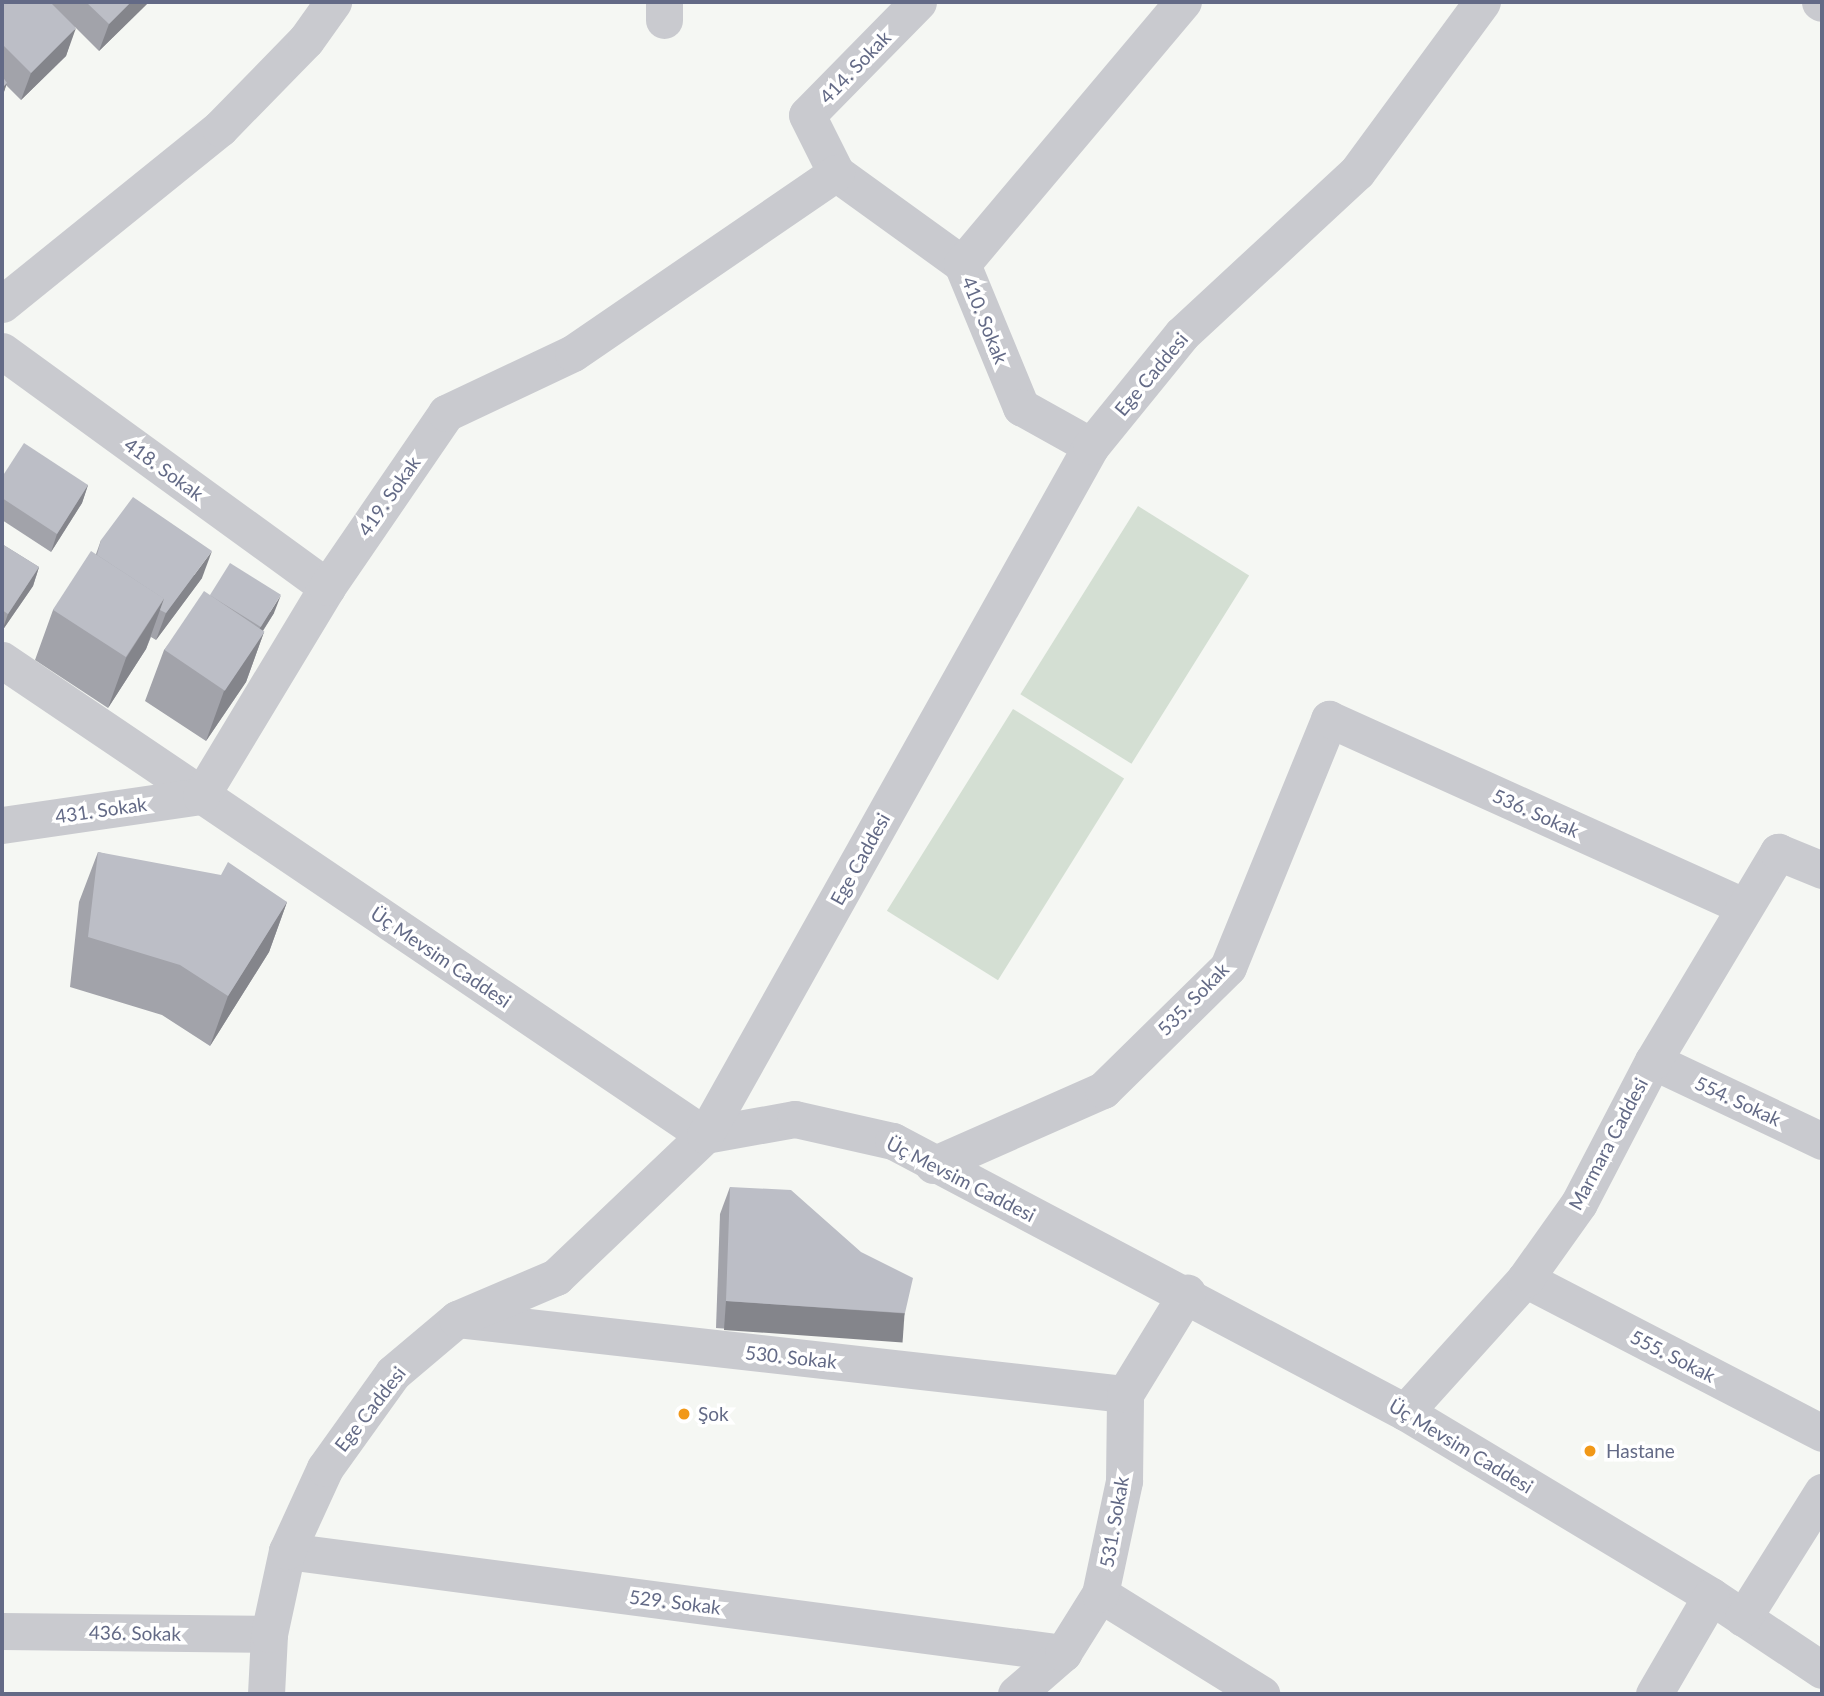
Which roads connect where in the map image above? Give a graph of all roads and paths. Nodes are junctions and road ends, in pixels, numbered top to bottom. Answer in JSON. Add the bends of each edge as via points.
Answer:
{"nodes":[{"id":1,"x":333,"y":2,"type":"edge"},
{"id":2,"x":918,"y":2,"type":"edge"},
{"id":3,"x":1183,"y":2,"type":"edge"},
{"id":4,"x":1482,"y":2,"type":"edge"},
{"id":5,"x":836,"y":173,"type":"junction"},
{"id":6,"x":962,"y":264,"type":"junction"},
{"id":7,"x":2,"y":304,"type":"edge"},
{"id":8,"x":2,"y":351,"type":"edge"},
{"id":9,"x":1091,"y":446,"type":"junction"},
{"id":10,"x":327,"y":587,"type":"junction"},
{"id":11,"x":2,"y":660,"type":"edge"},
{"id":12,"x":1329,"y":719,"type":"joint"},
{"id":13,"x":201,"y":796,"type":"junction"},
{"id":14,"x":2,"y":825,"type":"edge"},
{"id":15,"x":1822,"y":870,"type":"edge"},
{"id":16,"x":1743,"y":906,"type":"junction"},
{"id":17,"x":1653,"y":1061,"type":"junction"},
{"id":18,"x":705,"y":1135,"type":"junction"},
{"id":19,"x":1822,"y":1142,"type":"edge"},
{"id":20,"x":933,"y":1165,"type":"junction"},
{"id":21,"x":1525,"y":1279,"type":"junction"},
{"id":22,"x":1187,"y":1293,"type":"junction"},
{"id":23,"x":457,"y":1319,"type":"junction"},
{"id":24,"x":1125,"y":1394,"type":"junction"},
{"id":25,"x":1405,"y":1412,"type":"junction"},
{"id":26,"x":1822,"y":1433,"type":"edge"},
{"id":27,"x":1822,"y":1492,"type":"edge"},
{"id":28,"x":287,"y":1551,"type":"junction"},
{"id":29,"x":1100,"y":1594,"type":"junction"},
{"id":30,"x":1711,"y":1596,"type":"junction"},
{"id":31,"x":1742,"y":1618,"type":"junction"},
{"id":32,"x":2,"y":1631,"type":"edge"},
{"id":33,"x":269,"y":1634,"type":"junction"},
{"id":34,"x":1063,"y":1653,"type":"junction"},
{"id":35,"x":1822,"y":1670,"type":"edge"},
{"id":36,"x":266,"y":1694,"type":"edge"},
{"id":37,"x":1016,"y":1694,"type":"edge"},
{"id":38,"x":1261,"y":1694,"type":"edge"},
{"id":39,"x":1654,"y":1694,"type":"edge"}],
"edges":[{"from":1,"to":7,"type":"street","via":[[306,40],[220,128]]},
{"from":2,"to":5,"type":"street","name":"414. Sokak","via":[[807,115]]},
{"from":3,"to":6,"type":"street"},
{"from":4,"to":9,"type":"street","name":"Ege Caddesi","via":[[1357,172],[1182,334]]},
{"from":5,"to":6,"type":"street","name":"410. Sokak"},
{"from":5,"to":10,"type":"street","name":"419. Sokak","via":[[573,353],[446,413]]},
{"from":6,"to":9,"type":"street","name":"410. Sokak","via":[[1021,407]]},
{"from":8,"to":10,"type":"street","name":"418. Sokak"},
{"from":9,"to":18,"type":"street","name":"Ege Caddesi"},
{"from":10,"to":13,"type":"street","name":"419. Sokak"},
{"from":11,"to":13,"type":"street","name":"Üç Mevsim Caddesi"},
{"from":12,"to":16,"type":"street","name":"536. Sokak"},
{"from":12,"to":20,"type":"street","name":"535. Sokak","via":[[1228,967],[1103,1090]]},
{"from":13,"to":14,"type":"street","name":"431. Sokak"},
{"from":13,"to":18,"type":"street","name":"Üç Mevsim Caddesi"},
{"from":15,"to":16,"type":"street","name":"Marmara Caddesi","via":[[1778,852]]},
{"from":16,"to":17,"type":"street","name":"Marmara Caddesi"},
{"from":17,"to":19,"type":"street","name":"554. Sokak"},
{"from":17,"to":21,"type":"street","name":"Marmara Caddesi","via":[[1579,1203]]},
{"from":18,"to":20,"type":"street","name":"Üç Mevsim Caddesi","via":[[795,1119],[893,1140]]},
{"from":18,"to":23,"type":"street","name":"Ege Caddesi","via":[[556,1277]]},
{"from":20,"to":22,"type":"street","name":"Üç Mevsim Caddesi"},
{"from":21,"to":25,"type":"street","name":"Marmara Caddesi"},
{"from":21,"to":26,"type":"street","name":"555. Sokak"},
{"from":22,"to":24,"type":"street"},
{"from":22,"to":25,"type":"street","name":"Üç Mevsim Caddesi"},
{"from":23,"to":24,"type":"street","name":"530. Sokak"},
{"from":23,"to":28,"type":"street","name":"Ege Caddesi","via":[[393,1373],[325,1468]]},
{"from":24,"to":29,"type":"street","name":"531. Sokak","via":[[1124,1481]]},
{"from":25,"to":30,"type":"street","name":"Üç Mevsim Caddesi"},
{"from":27,"to":31,"type":"street"},
{"from":28,"to":33,"type":"street","name":"Ege Caddesi"},
{"from":28,"to":34,"type":"street","name":"529. Sokak"},
{"from":29,"to":34,"type":"street","name":"531. Sokak"},
{"from":29,"to":38,"type":"street"},
{"from":30,"to":31,"type":"street","name":"Üç Mevsim Caddesi"},
{"from":30,"to":39,"type":"street"},
{"from":31,"to":35,"type":"street","name":"Üç Mevsim Caddesi"},
{"from":32,"to":33,"type":"street","name":"436. Sokak"},
{"from":33,"to":36,"type":"street","name":"Ege Caddesi"},
{"from":34,"to":37,"type":"street","name":"531. Sokak"}]}
